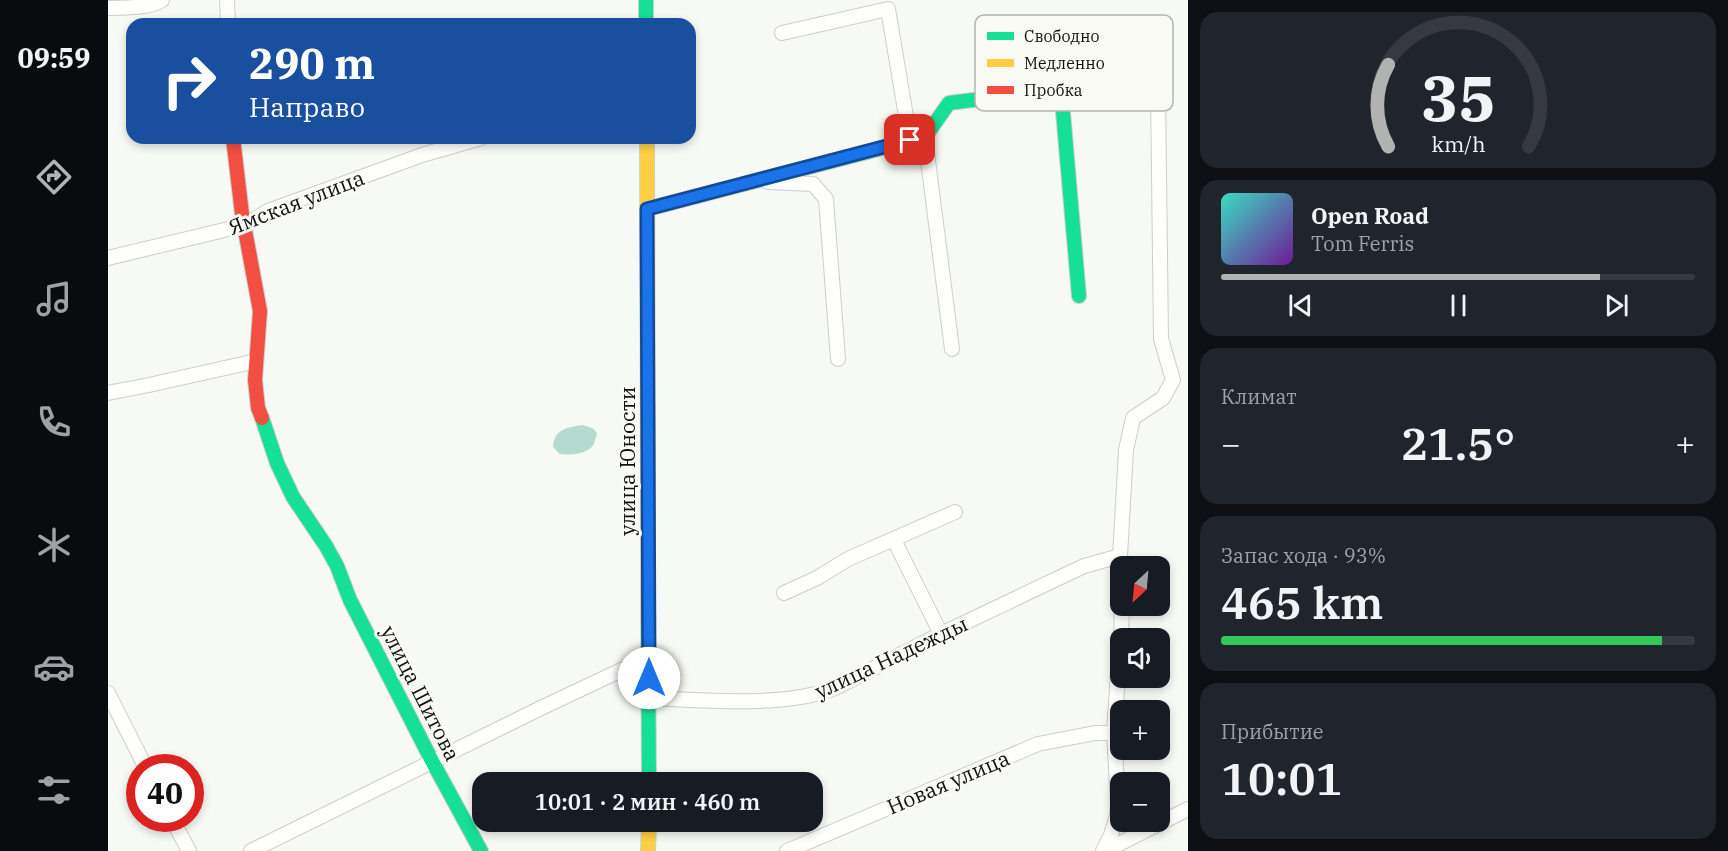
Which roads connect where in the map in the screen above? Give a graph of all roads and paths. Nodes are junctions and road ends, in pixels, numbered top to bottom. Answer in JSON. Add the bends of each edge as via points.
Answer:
{"nodes":[{"id":1,"x":162,"y":0,"type":"edge"},
{"id":2,"x":227,"y":0,"type":"edge"},
{"id":3,"x":646,"y":0,"type":"edge"},
{"id":4,"x":108,"y":8,"type":"edge"},
{"id":5,"x":228,"y":18,"type":"edge"},
{"id":6,"x":646,"y":18,"type":"edge"},
{"id":7,"x":782,"y":33,"type":"dead end"},
{"id":8,"x":975,"y":100,"type":"edge"},
{"id":9,"x":1063,"y":111,"type":"edge"},
{"id":10,"x":1158,"y":111,"type":"edge"},
{"id":11,"x":925,"y":137,"type":"junction"},
{"id":12,"x":910,"y":140,"type":"junction"},
{"id":13,"x":234,"y":144,"type":"edge"},
{"id":14,"x":460,"y":144,"type":"edge"},
{"id":15,"x":646,"y":144,"type":"edge"},
{"id":16,"x":753,"y":181,"type":"junction"},
{"id":17,"x":647,"y":209,"type":"junction"},
{"id":18,"x":245,"y":225,"type":"junction"},
{"id":19,"x":108,"y":258,"type":"edge"},
{"id":20,"x":1079,"y":296,"type":"dead end"},
{"id":21,"x":952,"y":349,"type":"dead end"},
{"id":22,"x":838,"y":359,"type":"dead end"},
{"id":23,"x":256,"y":361,"type":"junction"},
{"id":24,"x":108,"y":393,"type":"edge"},
{"id":25,"x":955,"y":512,"type":"dead end"},
{"id":26,"x":894,"y":540,"type":"junction"},
{"id":27,"x":1121,"y":556,"type":"edge"},
{"id":28,"x":1110,"y":563,"type":"edge"},
{"id":29,"x":784,"y":593,"type":"dead end"},
{"id":30,"x":941,"y":634,"type":"junction"},
{"id":31,"x":649,"y":657,"type":"junction"},
{"id":32,"x":108,"y":693,"type":"edge"},
{"id":33,"x":649,"y":698,"type":"junction"},
{"id":34,"x":1110,"y":734,"type":"edge"},
{"id":35,"x":140,"y":754,"type":"edge"},
{"id":36,"x":1116,"y":760,"type":"edge"},
{"id":37,"x":432,"y":761,"type":"junction"},
{"id":38,"x":649,"y":772,"type":"edge"},
{"id":39,"x":1188,"y":809,"type":"edge"},
{"id":40,"x":179,"y":832,"type":"edge"},
{"id":41,"x":649,"y":832,"type":"edge"},
{"id":42,"x":189,"y":851,"type":"edge"},
{"id":43,"x":251,"y":851,"type":"edge"},
{"id":44,"x":481,"y":851,"type":"edge"},
{"id":45,"x":648,"y":851,"type":"edge"},
{"id":46,"x":787,"y":851,"type":"edge"},
{"id":47,"x":1104,"y":851,"type":"edge"}],
"edges":[{"from":1,"to":4,"type":"street","via":[[143,6]]},
{"from":2,"to":5,"type":"street"},
{"from":3,"to":6,"type":"street"},
{"from":7,"to":12,"type":"street","via":[[888,9]]},
{"from":8,"to":11,"type":"street","via":[[949,103]]},
{"from":9,"to":20,"type":"street"},
{"from":10,"to":27,"type":"street","via":[[1161,339],[1173,380],[1163,398],[1134,418],[1126,450]]},
{"from":11,"to":12,"type":"street"},
{"from":11,"to":21,"type":"street"},
{"from":12,"to":16,"type":"street"},
{"from":13,"to":18,"type":"street","name":"улица Шитова"},
{"from":14,"to":18,"type":"street","name":"Ямская улица","via":[[268,211]]},
{"from":15,"to":17,"type":"street","name":"улица Юности"},
{"from":16,"to":17,"type":"street"},
{"from":16,"to":22,"type":"street","via":[[813,184],[826,199]]},
{"from":17,"to":31,"type":"street","name":"улица Юности"},
{"from":18,"to":19,"type":"street","name":"Ямская улица"},
{"from":18,"to":23,"type":"street","name":"улица Шитова","via":[[260,311]]},
{"from":23,"to":24,"type":"street"},
{"from":23,"to":37,"type":"street","name":"улица Шитова","via":[[258,408],[277,463],[293,497],[326,546]]},
{"from":25,"to":26,"type":"street"},
{"from":26,"to":29,"type":"street"},
{"from":26,"to":30,"type":"street"},
{"from":28,"to":30,"type":"street","name":"улица Надежды","via":[[1084,566]]},
{"from":30,"to":33,"type":"street","name":"улица Надежды","via":[[820,694],[768,700]]},
{"from":31,"to":33,"type":"street","name":"улица Юности"},
{"from":31,"to":37,"type":"street"},
{"from":32,"to":35,"type":"street"},
{"from":33,"to":38,"type":"street","name":"улица Юности"},
{"from":34,"to":46,"type":"street","name":"Новая улица","via":[[1038,744]]},
{"from":36,"to":47,"type":"street","via":[[1117,816]]},
{"from":37,"to":43,"type":"street"},
{"from":37,"to":44,"type":"street","name":"улица Шитова"},
{"from":39,"to":47,"type":"street"},
{"from":40,"to":42,"type":"street"},
{"from":41,"to":45,"type":"street"}]}
